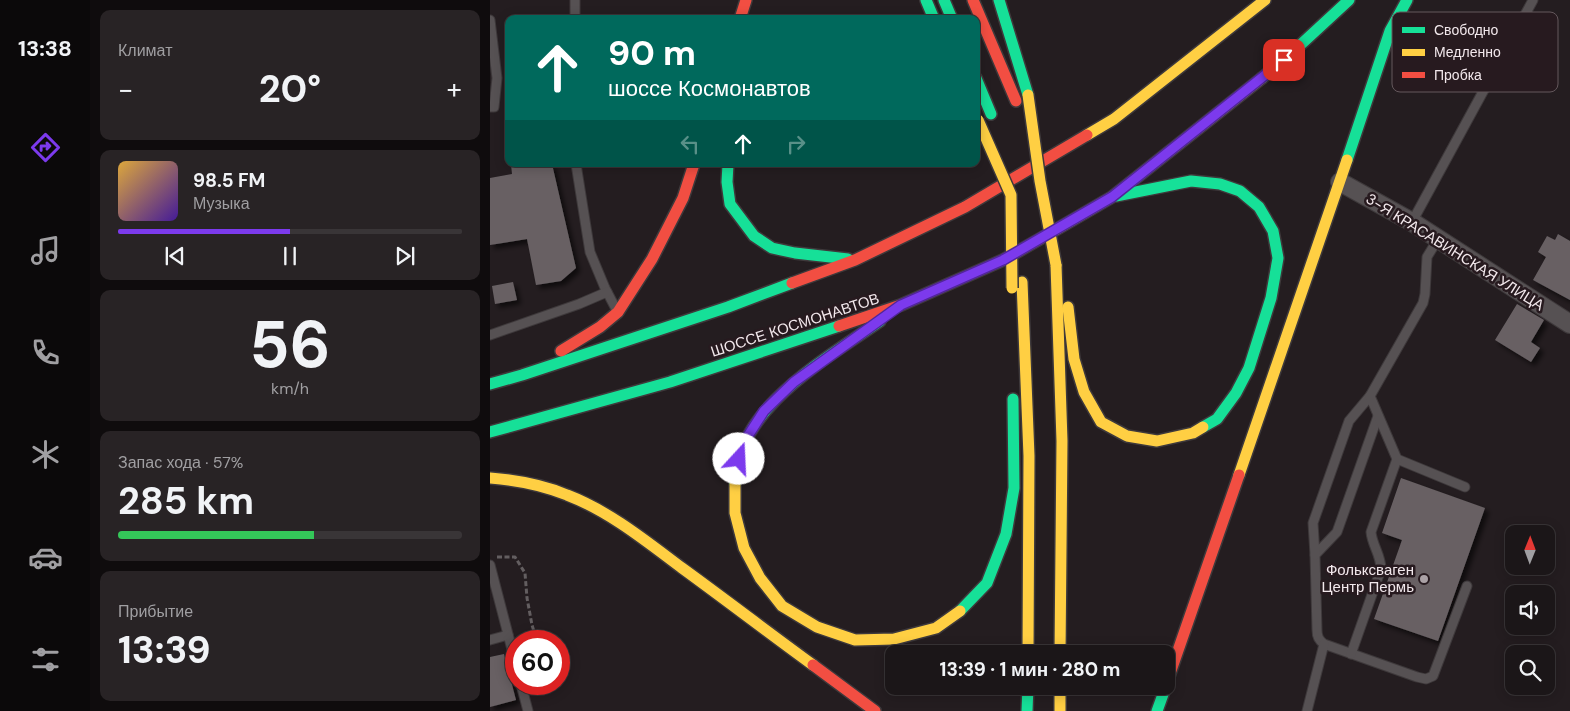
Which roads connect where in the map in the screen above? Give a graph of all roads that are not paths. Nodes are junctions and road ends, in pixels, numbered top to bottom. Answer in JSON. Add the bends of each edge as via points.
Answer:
{"nodes":[{"id":1,"x":574,"y":0,"type":"edge"},
{"id":2,"x":746,"y":0,"type":"edge"},
{"id":3,"x":926,"y":0,"type":"edge"},
{"id":4,"x":944,"y":0,"type":"edge"},
{"id":5,"x":973,"y":0,"type":"edge"},
{"id":6,"x":999,"y":0,"type":"edge"},
{"id":7,"x":1349,"y":0,"type":"edge"},
{"id":8,"x":1407,"y":0,"type":"edge"},
{"id":9,"x":1533,"y":0,"type":"edge"},
{"id":10,"x":1261,"y":2,"type":"edge"},
{"id":11,"x":1400,"y":12,"type":"edge"},
{"id":12,"x":1526,"y":12,"type":"edge"},
{"id":13,"x":575,"y":15,"type":"edge"},
{"id":14,"x":741,"y":15,"type":"edge"},
{"id":15,"x":932,"y":15,"type":"edge"},
{"id":16,"x":950,"y":15,"type":"edge"},
{"id":17,"x":979,"y":15,"type":"edge"},
{"id":18,"x":980,"y":17,"type":"edge"},
{"id":19,"x":490,"y":20,"type":"edge"},
{"id":20,"x":1392,"y":26,"type":"edge"},
{"id":21,"x":980,"y":88,"type":"edge"},
{"id":22,"x":1483,"y":92,"type":"edge"},
{"id":23,"x":490,"y":107,"type":"edge"},
{"id":24,"x":980,"y":125,"type":"edge"},
{"id":25,"x":576,"y":167,"type":"edge"},
{"id":26,"x":693,"y":167,"type":"edge"},
{"id":27,"x":728,"y":167,"type":"edge"},
{"id":28,"x":1040,"y":181,"type":"junction"},
{"id":29,"x":1340,"y":182,"type":"junction"},
{"id":30,"x":1011,"y":195,"type":"junction"},
{"id":31,"x":1112,"y":197,"type":"junction"},
{"id":32,"x":1412,"y":222,"type":"junction"},
{"id":33,"x":1438,"y":239,"type":"junction"},
{"id":34,"x":855,"y":260,"type":"junction"},
{"id":35,"x":607,"y":292,"type":"junction"},
{"id":36,"x":901,"y":305,"type":"junction"},
{"id":37,"x":618,"y":312,"type":"junction"},
{"id":38,"x":1570,"y":324,"type":"edge"},
{"id":39,"x":490,"y":335,"type":"edge"},
{"id":40,"x":522,"y":375,"type":"junction"},
{"id":41,"x":490,"y":384,"type":"edge"},
{"id":42,"x":1013,"y":392,"type":"dead end"},
{"id":43,"x":1370,"y":396,"type":"junction"},
{"id":44,"x":1378,"y":416,"type":"junction"},
{"id":45,"x":490,"y":432,"type":"edge"},
{"id":46,"x":1396,"y":459,"type":"junction"},
{"id":47,"x":490,"y":478,"type":"edge"},
{"id":48,"x":1465,"y":487,"type":"dead end"},
{"id":49,"x":1315,"y":555,"type":"junction"},
{"id":50,"x":490,"y":565,"type":"edge"},
{"id":51,"x":1467,"y":586,"type":"dead end"},
{"id":52,"x":506,"y":630,"type":"edge"},
{"id":53,"x":505,"y":637,"type":"edge"},
{"id":54,"x":490,"y":640,"type":"edge"},
{"id":55,"x":1324,"y":644,"type":"junction"},
{"id":56,"x":1028,"y":645,"type":"edge"},
{"id":57,"x":1060,"y":645,"type":"edge"},
{"id":58,"x":1351,"y":654,"type":"junction"},
{"id":59,"x":1175,"y":660,"type":"edge"},
{"id":60,"x":524,"y":695,"type":"edge"},
{"id":61,"x":1028,"y":695,"type":"edge"},
{"id":62,"x":1060,"y":695,"type":"edge"},
{"id":63,"x":1163,"y":695,"type":"edge"},
{"id":64,"x":528,"y":711,"type":"edge"},
{"id":65,"x":875,"y":711,"type":"edge"},
{"id":66,"x":1027,"y":711,"type":"edge"},
{"id":67,"x":1060,"y":711,"type":"edge"},
{"id":68,"x":1157,"y":711,"type":"edge"},
{"id":69,"x":1307,"y":711,"type":"edge"}],
"edges":[{"from":1,"to":13,"type":"lane"},
{"from":2,"to":14,"type":"main road"},
{"from":3,"to":15,"type":"main road"},
{"from":4,"to":16,"type":"main road"},
{"from":5,"to":17,"type":"main road","bridge":true},
{"from":6,"to":28,"type":"main road","bridge":true,"via":[[1028,95]]},
{"from":7,"to":31,"type":"main road","name":"ШОССЕ КОСМОНАВТОВ","via":[[1284,60]]},
{"from":8,"to":11,"type":"main road"},
{"from":9,"to":12,"type":"lane"},
{"from":10,"to":34,"type":"main road","via":[[1114,119],[965,207]]},
{"from":18,"to":28,"type":"main road","bridge":true,"via":[[1016,102]]},
{"from":19,"to":23,"type":"lane","via":[[497,78],[494,107]]},
{"from":20,"to":29,"type":"main road"},
{"from":21,"to":30,"type":"main road","bridge":true,"via":[[994,123]]},
{"from":22,"to":32,"type":"lane"},
{"from":24,"to":30,"type":"main road","bridge":true},
{"from":25,"to":35,"type":"lane","via":[[590,252]]},
{"from":26,"to":37,"type":"main road","via":[[683,198],[652,259]]},
{"from":27,"to":34,"type":"main road","via":[[730,204],[754,236],[772,248]]},
{"from":28,"to":31,"type":"main road","bridge":true,"via":[[1067,258],[1074,359],[1084,392],[1102,422],[1127,436],[1158,441],[1193,433],[1217,419],[1249,368],[1271,298],[1278,258],[1273,231],[1259,207],[1240,191],[1220,184],[1191,181]]},
{"from":28,"to":57,"type":"main road","bridge":true,"via":[[1056,265],[1062,441]]},
{"from":29,"to":32,"type":"street","name":"3-Я КРАСАВИНСКАЯ УЛИЦА"},
{"from":29,"to":59,"type":"main road"},
{"from":30,"to":56,"type":"main road","bridge":true,"via":[[1029,456]]},
{"from":31,"to":36,"type":"main road","name":"ШОССЕ КОСМОНАВТОВ","via":[[1003,260]]},
{"from":32,"to":33,"type":"street","name":"3-Я КРАСАВИНСКАЯ УЛИЦА"},
{"from":33,"to":38,"type":"street","name":"3-Я КРАСАВИНСКАЯ УЛИЦА"},
{"from":33,"to":43,"type":"lane","via":[[1427,257],[1423,303]]},
{"from":34,"to":40,"type":"main road","via":[[728,307]]},
{"from":35,"to":37,"type":"lane"},
{"from":35,"to":39,"type":"lane"},
{"from":36,"to":42,"type":"main road","via":[[794,382],[764,411],[744,442],[735,476],[735,513],[744,548],[760,578],[782,606],[818,627],[855,640],[894,639],[936,628],[964,608],[987,583],[1006,534],[1014,488]]},
{"from":36,"to":45,"type":"main road","name":"ШОССЕ КОСМОНАВТОВ","via":[[670,382]]},
{"from":37,"to":40,"type":"main road","via":[[600,327]]},
{"from":40,"to":41,"type":"main road"},
{"from":43,"to":44,"type":"lane"},
{"from":43,"to":49,"type":"lane","via":[[1349,421],[1313,523]]},
{"from":44,"to":46,"type":"lane"},
{"from":44,"to":49,"type":"lane","via":[[1337,532]]},
{"from":46,"to":48,"type":"lane"},
{"from":46,"to":58,"type":"lane","via":[[1371,532],[1381,569]]},
{"from":47,"to":65,"type":"main road","via":[[534,484],[566,494],[596,509],[638,535]]},
{"from":49,"to":55,"type":"lane","via":[[1317,636]]},
{"from":50,"to":52,"type":"lane"},
{"from":51,"to":58,"type":"lane","via":[[1433,676],[1426,679],[1417,677]]},
{"from":53,"to":54,"type":"lane"},
{"from":55,"to":58,"type":"lane"},
{"from":55,"to":69,"type":"lane"},
{"from":60,"to":64,"type":"lane"},
{"from":61,"to":66,"type":"main road"},
{"from":62,"to":67,"type":"main road"},
{"from":63,"to":68,"type":"main road"}]}
